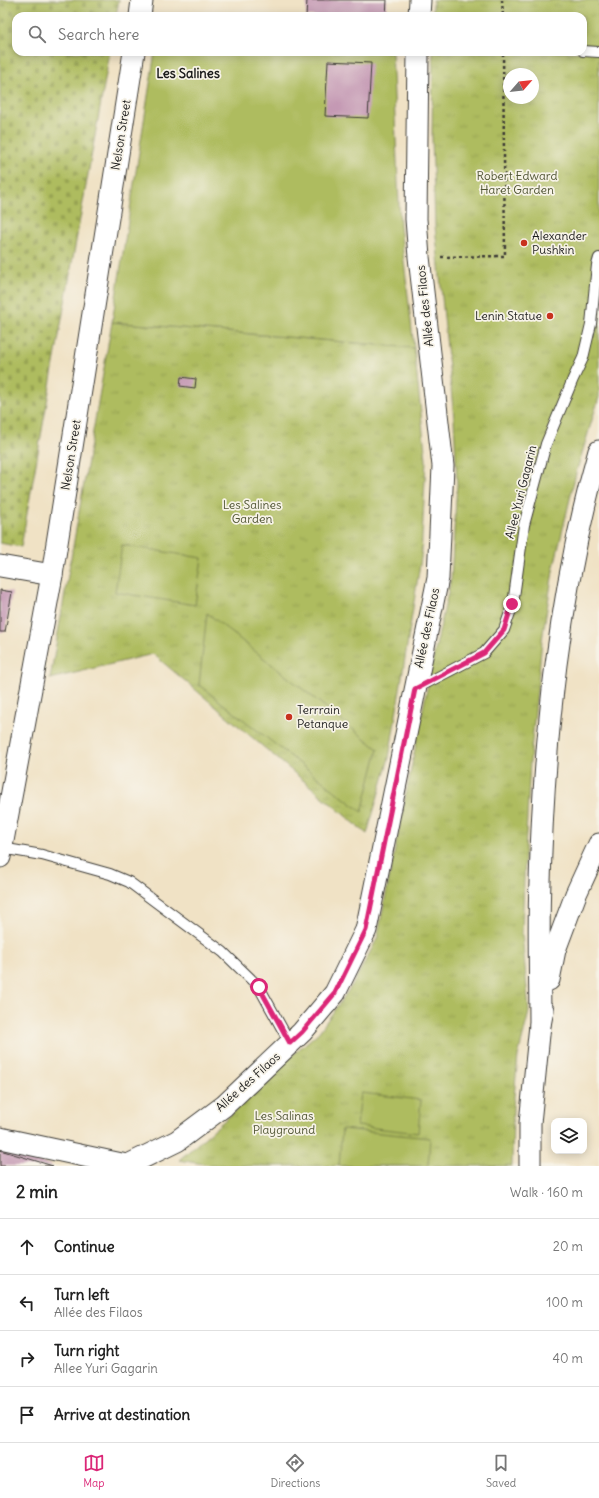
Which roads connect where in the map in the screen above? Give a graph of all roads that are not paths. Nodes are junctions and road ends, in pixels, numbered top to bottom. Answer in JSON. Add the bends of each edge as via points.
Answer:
{"nodes":[{"id":1,"x":142,"y":0,"type":"edge"},
{"id":2,"x":420,"y":0,"type":"edge"},
{"id":3,"x":140,"y":12,"type":"edge"},
{"id":4,"x":419,"y":12,"type":"edge"},
{"id":5,"x":587,"y":51,"type":"edge"},
{"id":6,"x":599,"y":52,"type":"edge"},
{"id":7,"x":133,"y":56,"type":"edge"},
{"id":8,"x":418,"y":56,"type":"edge"},
{"id":9,"x":599,"y":258,"type":"edge"},
{"id":10,"x":599,"y":451,"type":"edge"},
{"id":11,"x":0,"y":566,"type":"edge"},
{"id":12,"x":52,"y":574,"type":"junction"},
{"id":13,"x":415,"y":689,"type":"junction"},
{"id":14,"x":599,"y":844,"type":"edge"},
{"id":15,"x":0,"y":851,"type":"edge"},
{"id":16,"x":540,"y":1025,"type":"junction"},
{"id":17,"x":290,"y":1043,"type":"junction"},
{"id":18,"x":0,"y":1138,"type":"edge"},
{"id":19,"x":129,"y":1166,"type":"edge"},
{"id":20,"x":530,"y":1166,"type":"edge"}],
"edges":[{"from":1,"to":3,"type":"street"},
{"from":2,"to":4,"type":"street"},
{"from":5,"to":6,"type":"lane"},
{"from":7,"to":12,"type":"street","name":"Nelson Street"},
{"from":8,"to":13,"type":"street","name":"Allée des Filaos","via":[[416,219],[443,466],[438,578]]},
{"from":9,"to":13,"type":"lane","name":"Allee Yuri Gagarin","via":[[584,358],[546,444],[524,525],[512,604],[504,630],[484,653]]},
{"from":10,"to":16,"type":"street","via":[[567,590],[552,689],[540,884]]},
{"from":11,"to":12,"type":"street"},
{"from":12,"to":15,"type":"street","name":"Nelson Street"},
{"from":13,"to":17,"type":"street","name":"Allée des Filaos","via":[[366,930],[335,993]]},
{"from":14,"to":16,"type":"street","via":[[576,894],[555,950]]},
{"from":15,"to":17,"type":"lane","via":[[42,855],[110,874],[129,882],[224,952],[259,987]]},
{"from":16,"to":20,"type":"street","via":[[530,1123]]},
{"from":17,"to":19,"type":"street","name":"Allée des Filaos","via":[[224,1106],[177,1140]]},
{"from":18,"to":19,"type":"street"}]}
